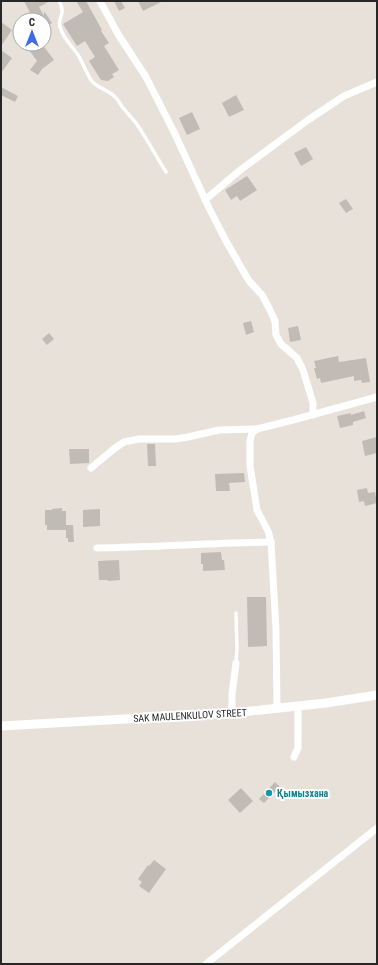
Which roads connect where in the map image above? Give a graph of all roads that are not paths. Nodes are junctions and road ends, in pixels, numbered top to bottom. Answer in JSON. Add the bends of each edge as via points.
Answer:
{"nodes":[{"id":1,"x":59,"y":1,"type":"edge"},
{"id":2,"x":100,"y":1,"type":"edge"},
{"id":3,"x":377,"y":82,"type":"edge"},
{"id":4,"x":166,"y":172,"type":"dead end"},
{"id":5,"x":205,"y":200,"type":"junction"},
{"id":6,"x":377,"y":397,"type":"edge"},
{"id":7,"x":313,"y":415,"type":"junction"},
{"id":8,"x":257,"y":429,"type":"junction"},
{"id":9,"x":91,"y":468,"type":"dead end"},
{"id":10,"x":271,"y":542,"type":"junction"},
{"id":11,"x":97,"y":548,"type":"dead end"},
{"id":12,"x":236,"y":613,"type":"dead end"},
{"id":13,"x":236,"y":663,"type":"joint"},
{"id":14,"x":377,"y":695,"type":"edge"},
{"id":15,"x":298,"y":707,"type":"junction"},
{"id":16,"x":277,"y":709,"type":"junction"},
{"id":17,"x":232,"y":713,"type":"junction"},
{"id":18,"x":1,"y":726,"type":"edge"},
{"id":19,"x":294,"y":757,"type":"dead end"},
{"id":20,"x":377,"y":828,"type":"edge"},
{"id":21,"x":206,"y":964,"type":"edge"}],
"edges":[{"from":1,"to":4,"type":"lane","via":[[62,6],[60,28],[92,81],[117,98],[147,139]]},
{"from":2,"to":5,"type":"street","via":[[146,77]]},
{"from":3,"to":5,"type":"street","via":[[344,96],[308,120],[238,171]]},
{"from":5,"to":7,"type":"street","via":[[249,281],[262,295],[269,308],[281,344],[297,358],[313,403]]},
{"from":6,"to":7,"type":"street"},
{"from":7,"to":8,"type":"street"},
{"from":8,"to":9,"type":"street","via":[[219,430],[182,438],[124,442]]},
{"from":8,"to":10,"type":"street","via":[[252,433],[250,441],[250,466],[257,510]]},
{"from":10,"to":11,"type":"street"},
{"from":10,"to":16,"type":"street"},
{"from":12,"to":13,"type":"lane"},
{"from":13,"to":17,"type":"street"},
{"from":14,"to":15,"type":"main road","name":"SAK MAULENKULOV STREET"},
{"from":15,"to":16,"type":"main road","name":"SAK MAULENKULOV STREET"},
{"from":15,"to":19,"type":"street","via":[[298,748]]},
{"from":16,"to":17,"type":"main road","name":"SAK MAULENKULOV STREET"},
{"from":17,"to":18,"type":"main road","name":"SAK MAULENKULOV STREET"},
{"from":20,"to":21,"type":"street"}]}
